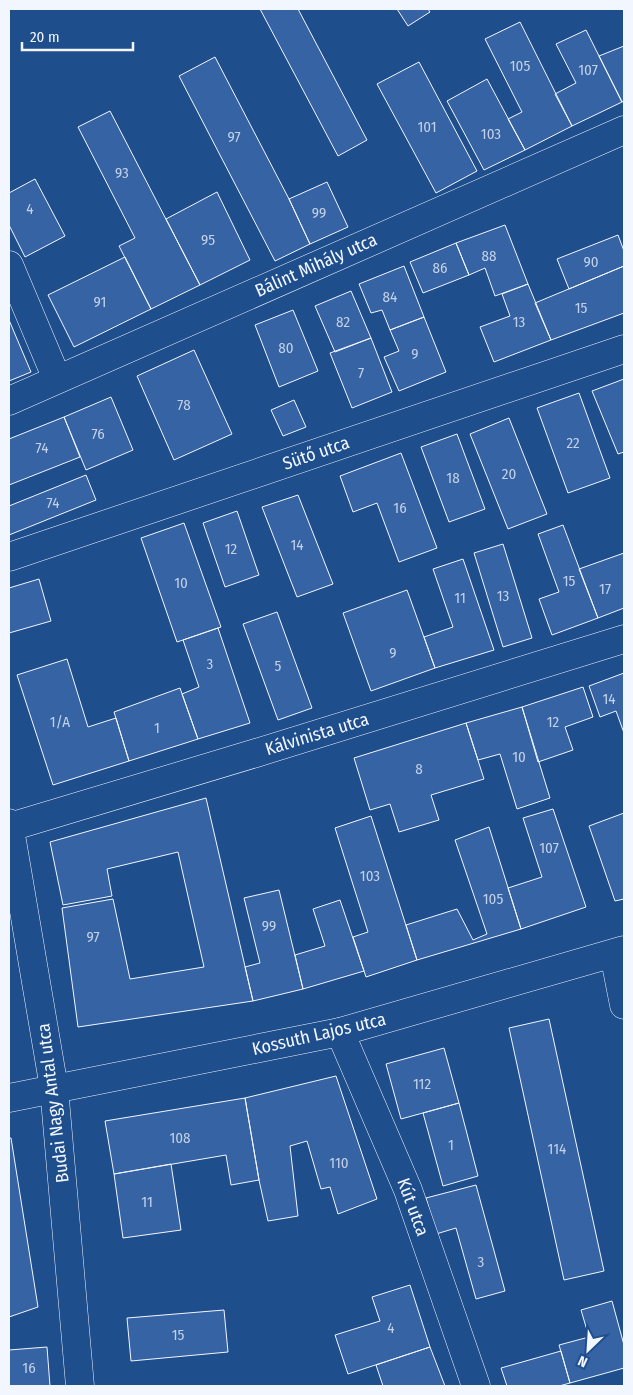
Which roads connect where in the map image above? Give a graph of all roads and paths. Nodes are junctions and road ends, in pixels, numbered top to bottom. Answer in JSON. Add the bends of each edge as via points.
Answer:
{"nodes":[{"id":1,"x":624,"y":130,"type":"edge"},
{"id":2,"x":9,"y":265,"type":"edge"},
{"id":3,"x":624,"y":350,"type":"edge"},
{"id":4,"x":57,"y":379,"type":"junction"},
{"id":5,"x":9,"y":401,"type":"edge"},
{"id":6,"x":9,"y":557,"type":"edge"},
{"id":7,"x":624,"y":639,"type":"edge"},
{"id":8,"x":9,"y":825,"type":"edge"},
{"id":9,"x":619,"y":952,"type":"edge"},
{"id":10,"x":624,"y":1005,"type":"edge"},
{"id":11,"x":340,"y":1032,"type":"junction"},
{"id":12,"x":54,"y":1088,"type":"junction"},
{"id":13,"x":9,"y":1098,"type":"edge"},
{"id":14,"x":80,"y":1386,"type":"edge"},
{"id":15,"x":476,"y":1386,"type":"edge"}],
"edges":[{"from":1,"to":4,"type":"street","name":"Bálint Mihály utca"},
{"from":2,"to":4,"type":"street"},
{"from":3,"to":6,"type":"street","name":"Sütő utca"},
{"from":4,"to":5,"type":"street","name":"Bálint Mihály utca"},
{"from":7,"to":8,"type":"street","name":"Kálvinista utca"},
{"from":8,"to":12,"type":"street","name":"Budai Nagy Antal utca"},
{"from":9,"to":10,"type":"street"},
{"from":9,"to":11,"type":"street","name":"Kossuth Lajos utca"},
{"from":11,"to":12,"type":"street","name":"Kossuth Lajos utca"},
{"from":11,"to":15,"type":"street","name":"Kút utca","via":[[408,1190]]},
{"from":12,"to":13,"type":"street","name":"Kossuth Lajos utca"},
{"from":12,"to":14,"type":"street","name":"Budai Nagy Antal utca"}]}
